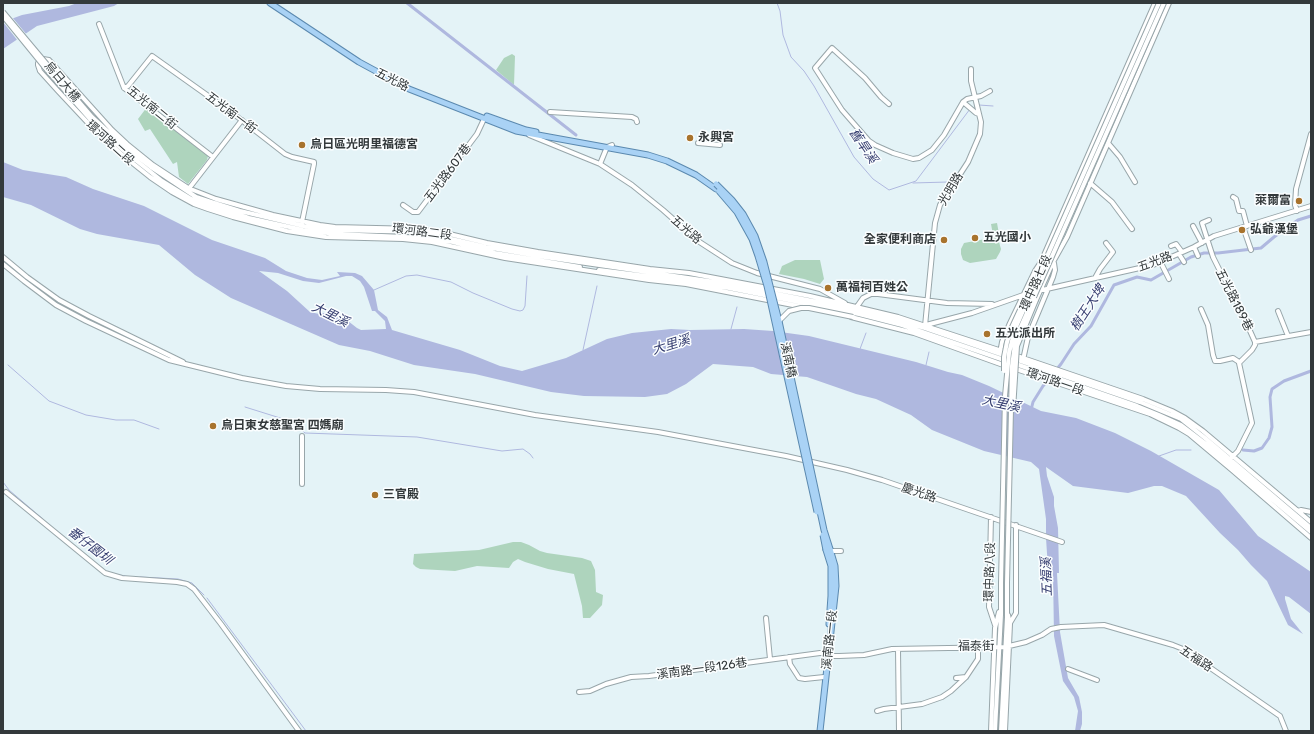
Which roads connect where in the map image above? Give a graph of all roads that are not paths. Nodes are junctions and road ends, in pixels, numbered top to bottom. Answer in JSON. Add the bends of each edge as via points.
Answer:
{"nodes":[{"id":1,"x":270,"y":3,"type":"edge"},
{"id":2,"x":275,"y":3,"type":"edge"},
{"id":3,"x":1159,"y":3,"type":"edge"},
{"id":4,"x":1164,"y":3,"type":"edge"},
{"id":5,"x":1169,"y":3,"type":"edge"},
{"id":6,"x":1172,"y":3,"type":"edge"},
{"id":7,"x":1154,"y":4,"type":"edge"},
{"id":8,"x":1166,"y":9,"type":"junction"},
{"id":9,"x":3,"y":12,"type":"edge"},
{"id":10,"x":3,"y":16,"type":"edge"},
{"id":11,"x":100,"y":24,"type":"dead end"},
{"id":12,"x":971,"y":69,"type":"dead end"},
{"id":13,"x":63,"y":87,"type":"junction"},
{"id":14,"x":124,"y":88,"type":"junction"},
{"id":15,"x":990,"y":91,"type":"dead end"},
{"id":16,"x":975,"y":97,"type":"junction"},
{"id":17,"x":964,"y":103,"type":"junction"},
{"id":18,"x":889,"y":104,"type":"dead end"},
{"id":19,"x":550,"y":112,"type":"dead end"},
{"id":20,"x":980,"y":114,"type":"junction"},
{"id":21,"x":484,"y":119,"type":"junction"},
{"id":22,"x":242,"y":120,"type":"junction"},
{"id":23,"x":637,"y":122,"type":"dead end"},
{"id":24,"x":526,"y":132,"type":"junction"},
{"id":25,"x":1311,"y":134,"type":"edge"},
{"id":26,"x":1108,"y":142,"type":"junction"},
{"id":27,"x":698,"y":143,"type":"dead end"},
{"id":28,"x":720,"y":145,"type":"dead end"},
{"id":29,"x":610,"y":146,"type":"junction"},
{"id":30,"x":124,"y":149,"type":"joint"},
{"id":31,"x":213,"y":157,"type":"junction"},
{"id":32,"x":600,"y":164,"type":"junction"},
{"id":33,"x":1135,"y":182,"type":"dead end"},
{"id":34,"x":1090,"y":183,"type":"junction"},
{"id":35,"x":716,"y":186,"type":"junction"},
{"id":36,"x":186,"y":193,"type":"junction"},
{"id":37,"x":1233,"y":197,"type":"dead end"},
{"id":38,"x":403,"y":205,"type":"dead end"},
{"id":39,"x":1311,"y":206,"type":"edge"},
{"id":40,"x":1297,"y":211,"type":"junction"},
{"id":41,"x":1209,"y":220,"type":"dead end"},
{"id":42,"x":302,"y":222,"type":"junction"},
{"id":43,"x":1193,"y":226,"type":"dead end"},
{"id":44,"x":1245,"y":226,"type":"junction"},
{"id":45,"x":1055,"y":229,"type":"junction"},
{"id":46,"x":1132,"y":229,"type":"dead end"},
{"id":47,"x":1068,"y":234,"type":"junction"},
{"id":48,"x":1053,"y":236,"type":"junction"},
{"id":49,"x":1208,"y":239,"type":"junction"},
{"id":50,"x":1065,"y":240,"type":"junction"},
{"id":51,"x":1106,"y":243,"type":"dead end"},
{"id":52,"x":1202,"y":243,"type":"junction"},
{"id":53,"x":468,"y":244,"type":"junction"},
{"id":54,"x":1171,"y":246,"type":"dead end"},
{"id":55,"x":1194,"y":247,"type":"junction"},
{"id":56,"x":486,"y":249,"type":"junction"},
{"id":57,"x":1251,"y":250,"type":"dead end"},
{"id":58,"x":1180,"y":253,"type":"junction"},
{"id":59,"x":1198,"y":256,"type":"dead end"},
{"id":60,"x":3,"y":257,"type":"edge"},
{"id":61,"x":1041,"y":262,"type":"junction"},
{"id":62,"x":1054,"y":262,"type":"junction"},
{"id":63,"x":1161,"y":262,"type":"junction"},
{"id":64,"x":1184,"y":262,"type":"dead end"},
{"id":65,"x":3,"y":264,"type":"edge"},
{"id":66,"x":1095,"y":278,"type":"junction"},
{"id":67,"x":1169,"y":279,"type":"dead end"},
{"id":68,"x":1049,"y":288,"type":"junction"},
{"id":69,"x":1041,"y":290,"type":"junction"},
{"id":70,"x":762,"y":292,"type":"junction"},
{"id":71,"x":1029,"y":293,"type":"junction"},
{"id":72,"x":1024,"y":298,"type":"junction"},
{"id":73,"x":928,"y":301,"type":"junction"},
{"id":74,"x":994,"y":304,"type":"junction"},
{"id":75,"x":1201,"y":309,"type":"dead end"},
{"id":76,"x":852,"y":310,"type":"junction"},
{"id":77,"x":1278,"y":310,"type":"dead end"},
{"id":78,"x":780,"y":321,"type":"junction"},
{"id":79,"x":924,"y":330,"type":"junction"},
{"id":80,"x":1311,"y":332,"type":"edge"},
{"id":81,"x":1288,"y":336,"type":"junction"},
{"id":82,"x":1255,"y":342,"type":"junction"},
{"id":83,"x":999,"y":356,"type":"junction"},
{"id":84,"x":1239,"y":362,"type":"junction"},
{"id":85,"x":1022,"y":364,"type":"junction"},
{"id":86,"x":188,"y":365,"type":"junction"},
{"id":87,"x":302,"y":436,"type":"dead end"},
{"id":88,"x":1004,"y":442,"type":"junction"},
{"id":89,"x":1010,"y":442,"type":"junction"},
{"id":90,"x":1229,"y":460,"type":"junction"},
{"id":91,"x":302,"y":484,"type":"dead end"},
{"id":92,"x":6,"y":492,"type":"dead end"},
{"id":93,"x":1298,"y":511,"type":"junction"},
{"id":94,"x":1311,"y":512,"type":"edge"},
{"id":95,"x":991,"y":517,"type":"junction"},
{"id":96,"x":1311,"y":522,"type":"edge"},
{"id":97,"x":1016,"y":525,"type":"junction"},
{"id":98,"x":1311,"y":528,"type":"edge"},
{"id":99,"x":1311,"y":532,"type":"edge"},
{"id":100,"x":1311,"y":538,"type":"edge"},
{"id":101,"x":1062,"y":542,"type":"dead end"},
{"id":102,"x":829,"y":550,"type":"junction"},
{"id":103,"x":841,"y":550,"type":"dead end"},
{"id":104,"x":1001,"y":583,"type":"joint"},
{"id":105,"x":1007,"y":583,"type":"joint"},
{"id":106,"x":1001,"y":606,"type":"junction"},
{"id":107,"x":1007,"y":606,"type":"junction"},
{"id":108,"x":766,"y":618,"type":"dead end"},
{"id":109,"x":1010,"y":624,"type":"junction"},
{"id":110,"x":995,"y":626,"type":"junction"},
{"id":111,"x":1051,"y":630,"type":"joint"},
{"id":112,"x":1007,"y":647,"type":"junction"},
{"id":113,"x":978,"y":648,"type":"junction"},
{"id":114,"x":996,"y":648,"type":"junction"},
{"id":115,"x":898,"y":649,"type":"junction"},
{"id":116,"x":828,"y":654,"type":"junction"},
{"id":117,"x":789,"y":657,"type":"junction"},
{"id":118,"x":770,"y":659,"type":"junction"},
{"id":119,"x":1068,"y":669,"type":"dead end"},
{"id":120,"x":825,"y":676,"type":"junction"},
{"id":121,"x":966,"y":677,"type":"junction"},
{"id":122,"x":956,"y":678,"type":"dead end"},
{"id":123,"x":1097,"y":680,"type":"dead end"},
{"id":124,"x":578,"y":692,"type":"dead end"},
{"id":125,"x":899,"y":707,"type":"junction"},
{"id":126,"x":877,"y":711,"type":"dead end"},
{"id":127,"x":299,"y":731,"type":"edge"},
{"id":128,"x":819,"y":731,"type":"edge"},
{"id":129,"x":899,"y":731,"type":"edge"},
{"id":130,"x":991,"y":731,"type":"edge"},
{"id":131,"x":994,"y":731,"type":"edge"},
{"id":132,"x":1001,"y":731,"type":"edge"},
{"id":133,"x":1005,"y":731,"type":"edge"},
{"id":134,"x":1286,"y":731,"type":"edge"}],
"edges":[{"from":1,"to":21,"type":"main road","name":"五光路","via":[[383,76],[408,89]]},
{"from":2,"to":24,"type":"main road","name":"五光路","via":[[384,73],[410,86]]},
{"from":3,"to":88,"type":"street","name":"環中路七段","bridge":true,"via":[[1015,330],[1007,365]]},
{"from":4,"to":89,"type":"street","name":"環中路七段","bridge":true,"via":[[1019,331],[1012,366]]},
{"from":5,"to":8,"type":"street","name":"環中路七段"},
{"from":6,"to":8,"type":"street"},
{"from":7,"to":45,"type":"street","name":"環中路七段"},
{"from":8,"to":26,"type":"street","name":"環中路七段"},
{"from":9,"to":13,"type":"street","name":"烏日大橋","bridge":true},
{"from":10,"to":13,"type":"street","name":"烏日大橋","bridge":true},
{"from":11,"to":14,"type":"street","name":"五光南二街"},
{"from":12,"to":16,"type":"street","name":"光明路"},
{"from":13,"to":30,"type":"street","name":"烏日大橋"},
{"from":14,"to":22,"type":"street","name":"五光南一街","via":[[152,56]]},
{"from":14,"to":31,"type":"street","name":"五光南二街"},
{"from":15,"to":16,"type":"street"},
{"from":16,"to":17,"type":"street","via":[[967,99]]},
{"from":16,"to":20,"type":"street","name":"光明路"},
{"from":17,"to":18,"type":"street","via":[[932,150],[919,158],[910,158],[869,141],[842,110],[815,68],[832,48]]},
{"from":17,"to":20,"type":"street"},
{"from":19,"to":23,"type":"street","via":[[632,117]]},
{"from":20,"to":73,"type":"street","name":"光明路","via":[[980,134],[968,162],[940,205],[935,223]]},
{"from":21,"to":24,"type":"main road","name":"五光路"},
{"from":21,"to":38,"type":"street","name":"五光路607巷","via":[[477,134],[418,212],[413,212]]},
{"from":22,"to":31,"type":"street"},
{"from":22,"to":42,"type":"street","name":"五光南一街","via":[[287,155],[314,162]]},
{"from":24,"to":29,"type":"main road","name":"五光路"},
{"from":24,"to":32,"type":"street","name":"五光路"},
{"from":25,"to":40,"type":"street","via":[[1296,189]]},
{"from":26,"to":33,"type":"street"},
{"from":26,"to":34,"type":"street","name":"環中路七段"},
{"from":27,"to":28,"type":"street"},
{"from":29,"to":32,"type":"street"},
{"from":29,"to":35,"type":"main road","name":"五光路","via":[[672,163]]},
{"from":30,"to":36,"type":"street","name":"環河路二段"},
{"from":31,"to":36,"type":"street"},
{"from":32,"to":76,"type":"street","name":"五光路","via":[[664,210],[698,241],[732,263],[757,273],[820,289]]},
{"from":34,"to":46,"type":"street","via":[[1112,202]]},
{"from":34,"to":47,"type":"street","name":"環中路七段"},
{"from":35,"to":78,"type":"main road","name":"溪南橋","bridge":true,"via":[[743,214],[755,236]]},
{"from":35,"to":102,"type":"main road","name":"溪南橋","bridge":true,"via":[[737,212],[758,256]]},
{"from":36,"to":36,"type":"street","name":"環河路二段","via":[[127,144],[95,113],[51,63],[46,59],[40,60],[40,71],[104,139],[147,175]]},
{"from":36,"to":42,"type":"street","name":"環河路二段","via":[[201,194]]},
{"from":36,"to":53,"type":"street","name":"環河路二段","via":[[240,211],[304,226],[335,230],[421,232]]},
{"from":36,"to":53,"type":"street","name":"環河路二段","via":[[194,204],[233,217],[302,233],[326,237]]},
{"from":37,"to":44,"type":"street","via":[[1239,211],[1243,210]]},
{"from":39,"to":40,"type":"street","name":"五光路"},
{"from":40,"to":44,"type":"street","name":"五光路"},
{"from":41,"to":49,"type":"street","name":"五光路189巷","via":[[1202,223]]},
{"from":42,"to":53,"type":"street","name":"環河路二段","via":[[335,227],[441,232]]},
{"from":43,"to":52,"type":"street"},
{"from":44,"to":49,"type":"street","name":"五光路"},
{"from":44,"to":57,"type":"street"},
{"from":45,"to":47,"type":"street"},
{"from":45,"to":48,"type":"street","name":"環中路七段"},
{"from":47,"to":50,"type":"street","name":"環中路七段"},
{"from":48,"to":50,"type":"street","via":[[1060,235]]},
{"from":48,"to":61,"type":"street","name":"環中路七段"},
{"from":49,"to":52,"type":"street","name":"五光路"},
{"from":49,"to":82,"type":"street","name":"五光路189巷","via":[[1212,254]]},
{"from":50,"to":62,"type":"street","name":"環中路七段"},
{"from":51,"to":66,"type":"street","via":[[1113,252]]},
{"from":52,"to":55,"type":"street","name":"五光路"},
{"from":53,"to":56,"type":"street","name":"環河路二段"},
{"from":53,"to":56,"type":"street","name":"環河路二段"},
{"from":54,"to":58,"type":"street","via":[[1176,244]]},
{"from":55,"to":58,"type":"street","name":"五光路"},
{"from":55,"to":59,"type":"street"},
{"from":56,"to":70,"type":"street","name":"環河路二段","via":[[534,263],[649,280]]},
{"from":56,"to":70,"type":"street","name":"環河路二段","via":[[538,252],[689,273]]},
{"from":58,"to":63,"type":"street","name":"五光路"},
{"from":58,"to":64,"type":"street"},
{"from":60,"to":86,"type":"street","via":[[59,300]]},
{"from":61,"to":71,"type":"street"},
{"from":61,"to":72,"type":"street","name":"環中路七段"},
{"from":62,"to":68,"type":"street","name":"環中路七段"},
{"from":62,"to":69,"type":"street"},
{"from":63,"to":66,"type":"street","name":"五光路"},
{"from":63,"to":67,"type":"street"},
{"from":65,"to":86,"type":"street","via":[[56,304],[86,322],[170,360]]},
{"from":66,"to":68,"type":"street","name":"五光路"},
{"from":68,"to":69,"type":"street","name":"五光路"},
{"from":68,"to":85,"type":"street","name":"環中路七段","via":[[1028,337]]},
{"from":69,"to":71,"type":"street","name":"五光路"},
{"from":69,"to":89,"type":"street","bridge":true,"via":[[1018,346]]},
{"from":70,"to":76,"type":"street","name":"環河路一段","via":[[810,296]]},
{"from":70,"to":76,"type":"street","name":"環河路一段","via":[[839,316]]},
{"from":71,"to":72,"type":"street"},
{"from":72,"to":74,"type":"street","via":[[1010,298]]},
{"from":72,"to":83,"type":"street","name":"環中路七段","via":[[1010,322]]},
{"from":72,"to":88,"type":"street","bridge":true,"via":[[1012,327],[1004,357]]},
{"from":73,"to":74,"type":"street"},
{"from":73,"to":76,"type":"street","via":[[871,294],[861,298]]},
{"from":73,"to":79,"type":"street","name":"光明路"},
{"from":74,"to":79,"type":"street"},
{"from":75,"to":84,"type":"street","via":[[1208,325],[1215,361],[1233,358]]},
{"from":76,"to":78,"type":"street","bridge":true,"via":[[843,314],[801,308],[789,311]]},
{"from":76,"to":79,"type":"street","name":"環河路一段"},
{"from":76,"to":79,"type":"street","name":"環河路一段","via":[[895,327]]},
{"from":77,"to":81,"type":"street"},
{"from":78,"to":102,"type":"main road","name":"溪南橋","bridge":true},
{"from":79,"to":83,"type":"street","name":"環河路一段"},
{"from":79,"to":83,"type":"street","name":"環河路一段"},
{"from":80,"to":81,"type":"street"},
{"from":81,"to":82,"type":"street"},
{"from":82,"to":84,"type":"street","name":"五光路189巷","via":[[1252,350]]},
{"from":83,"to":85,"type":"street","name":"環河路一段"},
{"from":83,"to":85,"type":"street","name":"環河路一段"},
{"from":84,"to":90,"type":"street","via":[[1252,423],[1238,451]]},
{"from":85,"to":90,"type":"street","name":"環河路一段","via":[[1166,421]]},
{"from":85,"to":90,"type":"street","name":"環河路一段","via":[[1143,399],[1172,411],[1203,431]]},
{"from":86,"to":95,"type":"street","name":"慶光路","via":[[286,386],[414,392],[535,415],[658,432],[786,456],[882,480]]},
{"from":87,"to":91,"type":"street"},
{"from":88,"to":104,"type":"street","name":"環中路七段","bridge":true},
{"from":89,"to":105,"type":"street","name":"環中路七段","bridge":true},
{"from":90,"to":93,"type":"street","name":"環河路一段"},
{"from":90,"to":98,"type":"street","name":"環河路一段"},
{"from":90,"to":99,"type":"street","name":"環河路一段"},
{"from":90,"to":100,"type":"street","name":"環河路一段"},
{"from":92,"to":127,"type":"street","via":[[105,573],[122,578],[177,582],[194,589]]},
{"from":93,"to":94,"type":"street"},
{"from":93,"to":96,"type":"street","name":"環河路一段"},
{"from":95,"to":97,"type":"street","name":"慶光路"},
{"from":95,"to":110,"type":"street","name":"環中路八段","via":[[988,607]]},
{"from":97,"to":101,"type":"street","name":"慶光路"},
{"from":97,"to":109,"type":"street","name":"環中路八段","via":[[1016,613]]},
{"from":102,"to":103,"type":"street"},
{"from":102,"to":116,"type":"main road","name":"溪南路一段","via":[[831,596]]},
{"from":104,"to":106,"type":"street","name":"環中路八段"},
{"from":105,"to":107,"type":"street","name":"環中路八段"},
{"from":106,"to":110,"type":"street","name":"環中路八段"},
{"from":106,"to":114,"type":"street","name":"環中路八段"},
{"from":107,"to":109,"type":"street","name":"環中路八段"},
{"from":107,"to":112,"type":"street","name":"環中路八段"},
{"from":108,"to":118,"type":"street"},
{"from":109,"to":112,"type":"street","name":"環中路八段"},
{"from":110,"to":114,"type":"street","name":"環中路八段"},
{"from":111,"to":112,"type":"street","name":"福泰街","via":[[1026,642]]},
{"from":111,"to":134,"type":"street","name":"五福路","via":[[1061,627],[1104,625],[1183,649],[1280,716]]},
{"from":112,"to":114,"type":"street","name":"福泰街"},
{"from":112,"to":132,"type":"street","name":"環中路八段"},
{"from":112,"to":133,"type":"street","name":"環中路八段"},
{"from":113,"to":114,"type":"street","name":"福泰街"},
{"from":113,"to":115,"type":"street","name":"福泰街"},
{"from":113,"to":121,"type":"street","via":[[978,659]]},
{"from":114,"to":130,"type":"street","name":"環中路八段"},
{"from":114,"to":131,"type":"street","name":"環中路八段"},
{"from":115,"to":116,"type":"street","name":"福泰街","via":[[864,655]]},
{"from":115,"to":125,"type":"street"},
{"from":116,"to":117,"type":"street","name":"溪南路一段126巷"},
{"from":116,"to":120,"type":"main road","name":"溪南路一段"},
{"from":117,"to":118,"type":"street","name":"溪南路一段126巷"},
{"from":117,"to":120,"type":"street","via":[[790,664],[799,678]]},
{"from":118,"to":124,"type":"street","name":"溪南路一段126巷","via":[[631,677],[590,691]]},
{"from":119,"to":123,"type":"street"},
{"from":120,"to":128,"type":"main road","name":"溪南路一段"},
{"from":121,"to":122,"type":"street"},
{"from":121,"to":125,"type":"street","via":[[942,697],[922,704]]},
{"from":125,"to":126,"type":"street"},
{"from":125,"to":129,"type":"street"}]}
